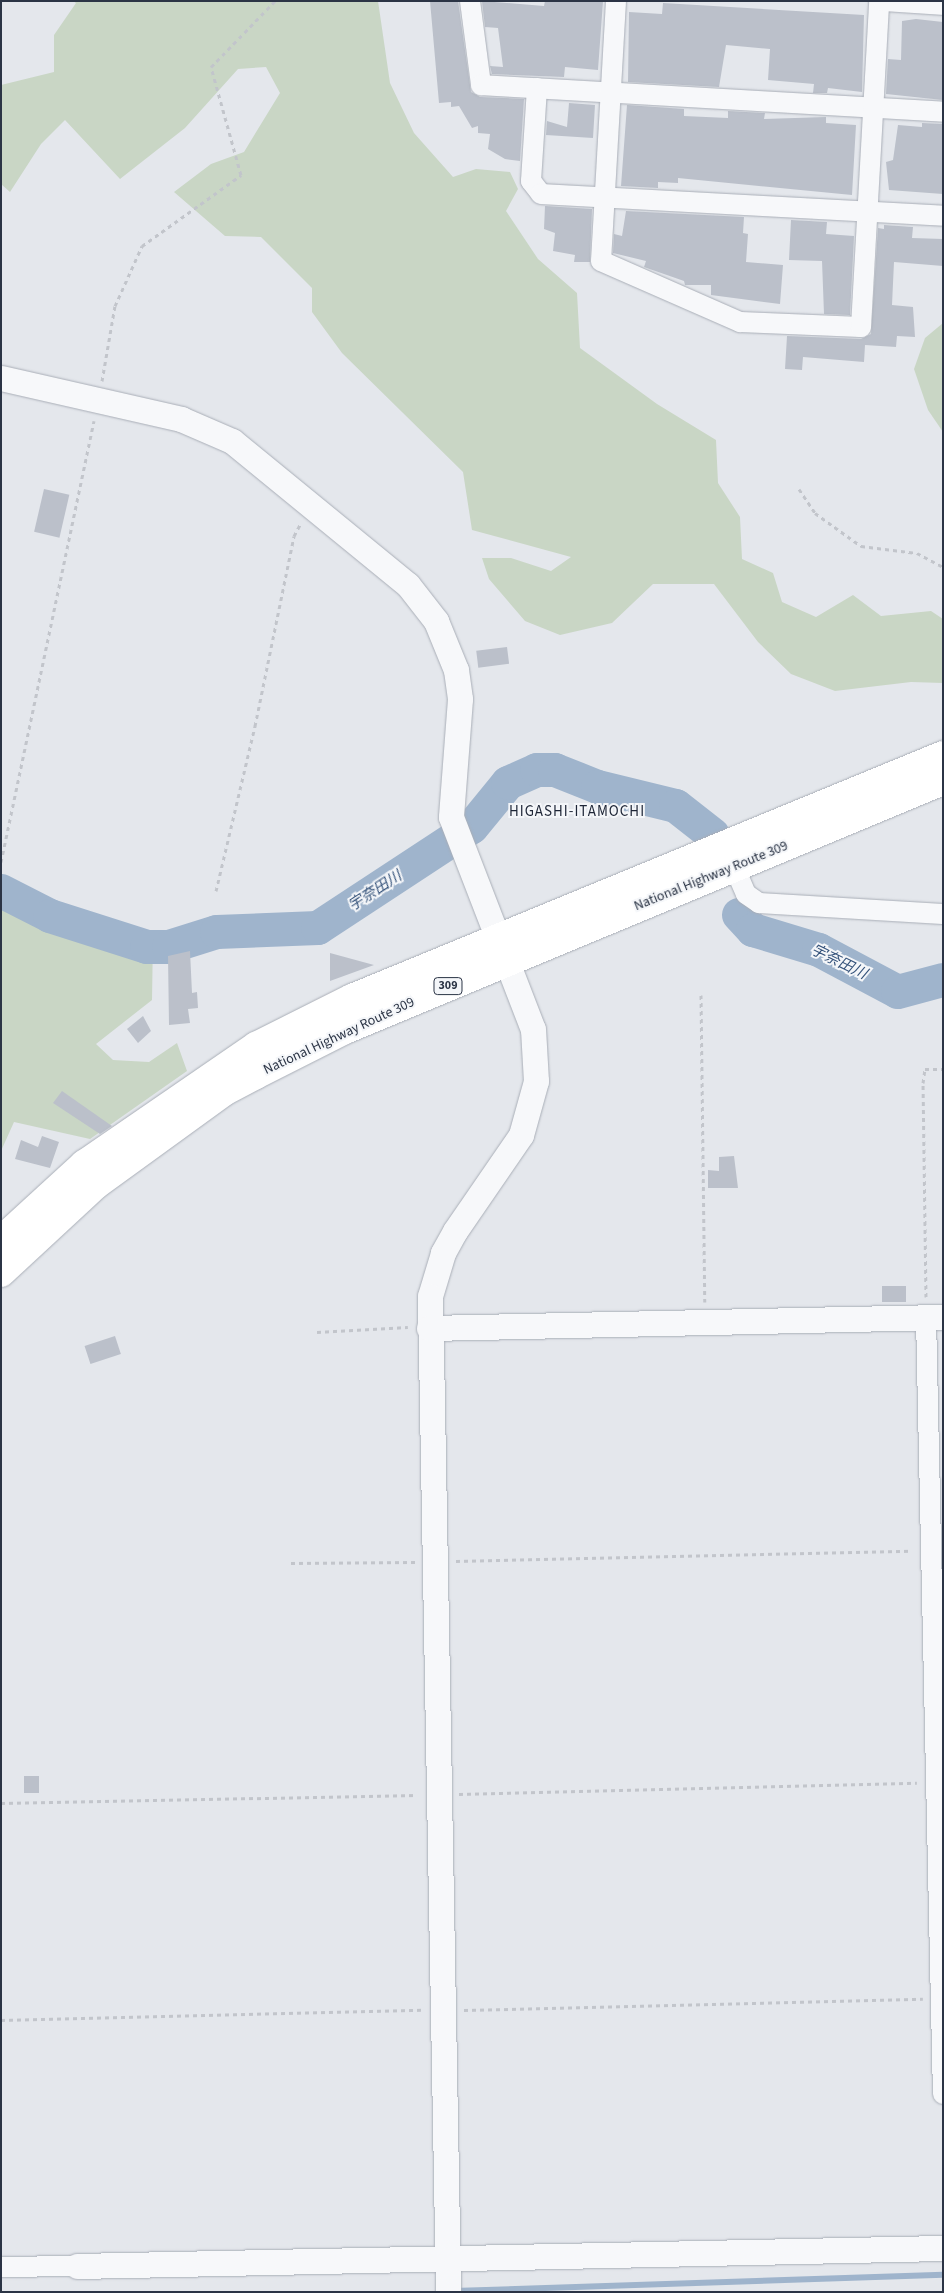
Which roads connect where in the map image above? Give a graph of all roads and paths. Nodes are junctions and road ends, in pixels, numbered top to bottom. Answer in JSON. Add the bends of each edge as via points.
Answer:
{"nodes":[{"id":1,"x":275,"y":1,"type":"edge"},
{"id":2,"x":470,"y":1,"type":"edge"},
{"id":3,"x":616,"y":1,"type":"edge"},
{"id":4,"x":881,"y":1,"type":"edge"},
{"id":5,"x":943,"y":5,"type":"edge"},
{"id":6,"x":537,"y":88,"type":"junction"},
{"id":7,"x":611,"y":92,"type":"junction"},
{"id":8,"x":873,"y":108,"type":"junction"},
{"id":9,"x":943,"y":112,"type":"edge"},
{"id":10,"x":605,"y":197,"type":"junction"},
{"id":11,"x":867,"y":212,"type":"junction"},
{"id":12,"x":943,"y":216,"type":"edge"},
{"id":13,"x":1,"y":378,"type":"edge"},
{"id":14,"x":98,"y":399,"type":"junction"},
{"id":15,"x":798,"y":489,"type":"dead end"},
{"id":16,"x":311,"y":505,"type":"junction"},
{"id":17,"x":943,"y":566,"type":"edge"},
{"id":18,"x":943,"y":755,"type":"edge"},
{"id":19,"x":943,"y":781,"type":"edge"},
{"id":20,"x":730,"y":855,"type":"junction"},
{"id":21,"x":1,"y":862,"type":"edge"},
{"id":22,"x":216,"y":891,"type":"dead end"},
{"id":23,"x":943,"y":914,"type":"edge"},
{"id":24,"x":503,"y":949,"type":"junction"},
{"id":25,"x":700,"y":995,"type":"dead end"},
{"id":26,"x":943,"y":1068,"type":"edge"},
{"id":27,"x":1,"y":1240,"type":"edge"},
{"id":28,"x":1,"y":1273,"type":"edge"},
{"id":29,"x":934,"y":1317,"type":"edge"},
{"id":30,"x":705,"y":1322,"type":"junction"},
{"id":31,"x":429,"y":1328,"type":"junction"},
{"id":32,"x":317,"y":1332,"type":"dead end"},
{"id":33,"x":931,"y":1551,"type":"junction"},
{"id":34,"x":433,"y":1561,"type":"junction"},
{"id":35,"x":291,"y":1563,"type":"dead end"},
{"id":36,"x":936,"y":1782,"type":"junction"},
{"id":37,"x":438,"y":1794,"type":"junction"},
{"id":38,"x":1,"y":1803,"type":"edge"},
{"id":39,"x":941,"y":1998,"type":"junction"},
{"id":40,"x":442,"y":2010,"type":"junction"},
{"id":41,"x":1,"y":2020,"type":"edge"},
{"id":42,"x":943,"y":2094,"type":"edge"},
{"id":43,"x":943,"y":2248,"type":"edge"},
{"id":44,"x":448,"y":2259,"type":"junction"},
{"id":45,"x":77,"y":2266,"type":"joint"},
{"id":46,"x":1,"y":2267,"type":"edge"},
{"id":47,"x":448,"y":2292,"type":"edge"}],
"edges":[{"from":1,"to":14,"type":"path","via":[[211,67],[241,175],[142,246],[116,306]]},
{"from":2,"to":6,"type":"street","via":[[480,85]]},
{"from":3,"to":7,"type":"street"},
{"from":4,"to":5,"type":"street"},
{"from":4,"to":8,"type":"street"},
{"from":6,"to":7,"type":"street"},
{"from":6,"to":10,"type":"street","via":[[531,180],[541,194]]},
{"from":7,"to":8,"type":"street"},
{"from":7,"to":10,"type":"street"},
{"from":8,"to":9,"type":"street"},
{"from":8,"to":11,"type":"street"},
{"from":10,"to":11,"type":"street"},
{"from":10,"to":11,"type":"street","via":[[601,261],[740,322],[861,327]]},
{"from":11,"to":12,"type":"street"},
{"from":13,"to":14,"type":"street"},
{"from":14,"to":16,"type":"street","via":[[203,426],[253,457]]},
{"from":14,"to":21,"type":"path"},
{"from":15,"to":17,"type":"path","via":[[815,513],[861,546],[917,553]]},
{"from":16,"to":22,"type":"path","via":[[294,536],[255,726]]},
{"from":16,"to":24,"type":"street","via":[[408,585],[436,620],[449,644],[460,699],[450,817]]},
{"from":18,"to":20,"type":"highway","name":"National Highway Route 309","number":"309"},
{"from":19,"to":20,"type":"highway","name":"National Highway Route 309","number":"309"},
{"from":20,"to":23,"type":"street","via":[[746,894],[759,903]]},
{"from":20,"to":24,"type":"highway","name":"National Highway Route 309","number":"309"},
{"from":24,"to":27,"type":"highway","name":"National Highway Route 309","number":"309","via":[[352,998],[256,1046],[84,1164]]},
{"from":24,"to":28,"type":"highway","name":"National Highway Route 309","number":"309","via":[[224,1092],[96,1185]]},
{"from":24,"to":31,"type":"street","via":[[533,1029],[534,1097],[512,1153],[443,1253],[430,1296]]},
{"from":25,"to":30,"type":"path"},
{"from":26,"to":29,"type":"path","via":[[924,1069],[923,1083]]},
{"from":29,"to":30,"type":"street"},
{"from":29,"to":33,"type":"street"},
{"from":30,"to":31,"type":"street"},
{"from":31,"to":32,"type":"path"},
{"from":31,"to":34,"type":"street"},
{"from":33,"to":34,"type":"path"},
{"from":33,"to":36,"type":"street"},
{"from":34,"to":35,"type":"path"},
{"from":34,"to":37,"type":"street"},
{"from":36,"to":37,"type":"path"},
{"from":36,"to":39,"type":"street"},
{"from":37,"to":38,"type":"path"},
{"from":37,"to":40,"type":"street"},
{"from":39,"to":40,"type":"path"},
{"from":39,"to":42,"type":"street"},
{"from":40,"to":41,"type":"path"},
{"from":40,"to":44,"type":"street"},
{"from":43,"to":44,"type":"street"},
{"from":44,"to":45,"type":"street"},
{"from":44,"to":47,"type":"street"},
{"from":45,"to":46,"type":"street"}]}
